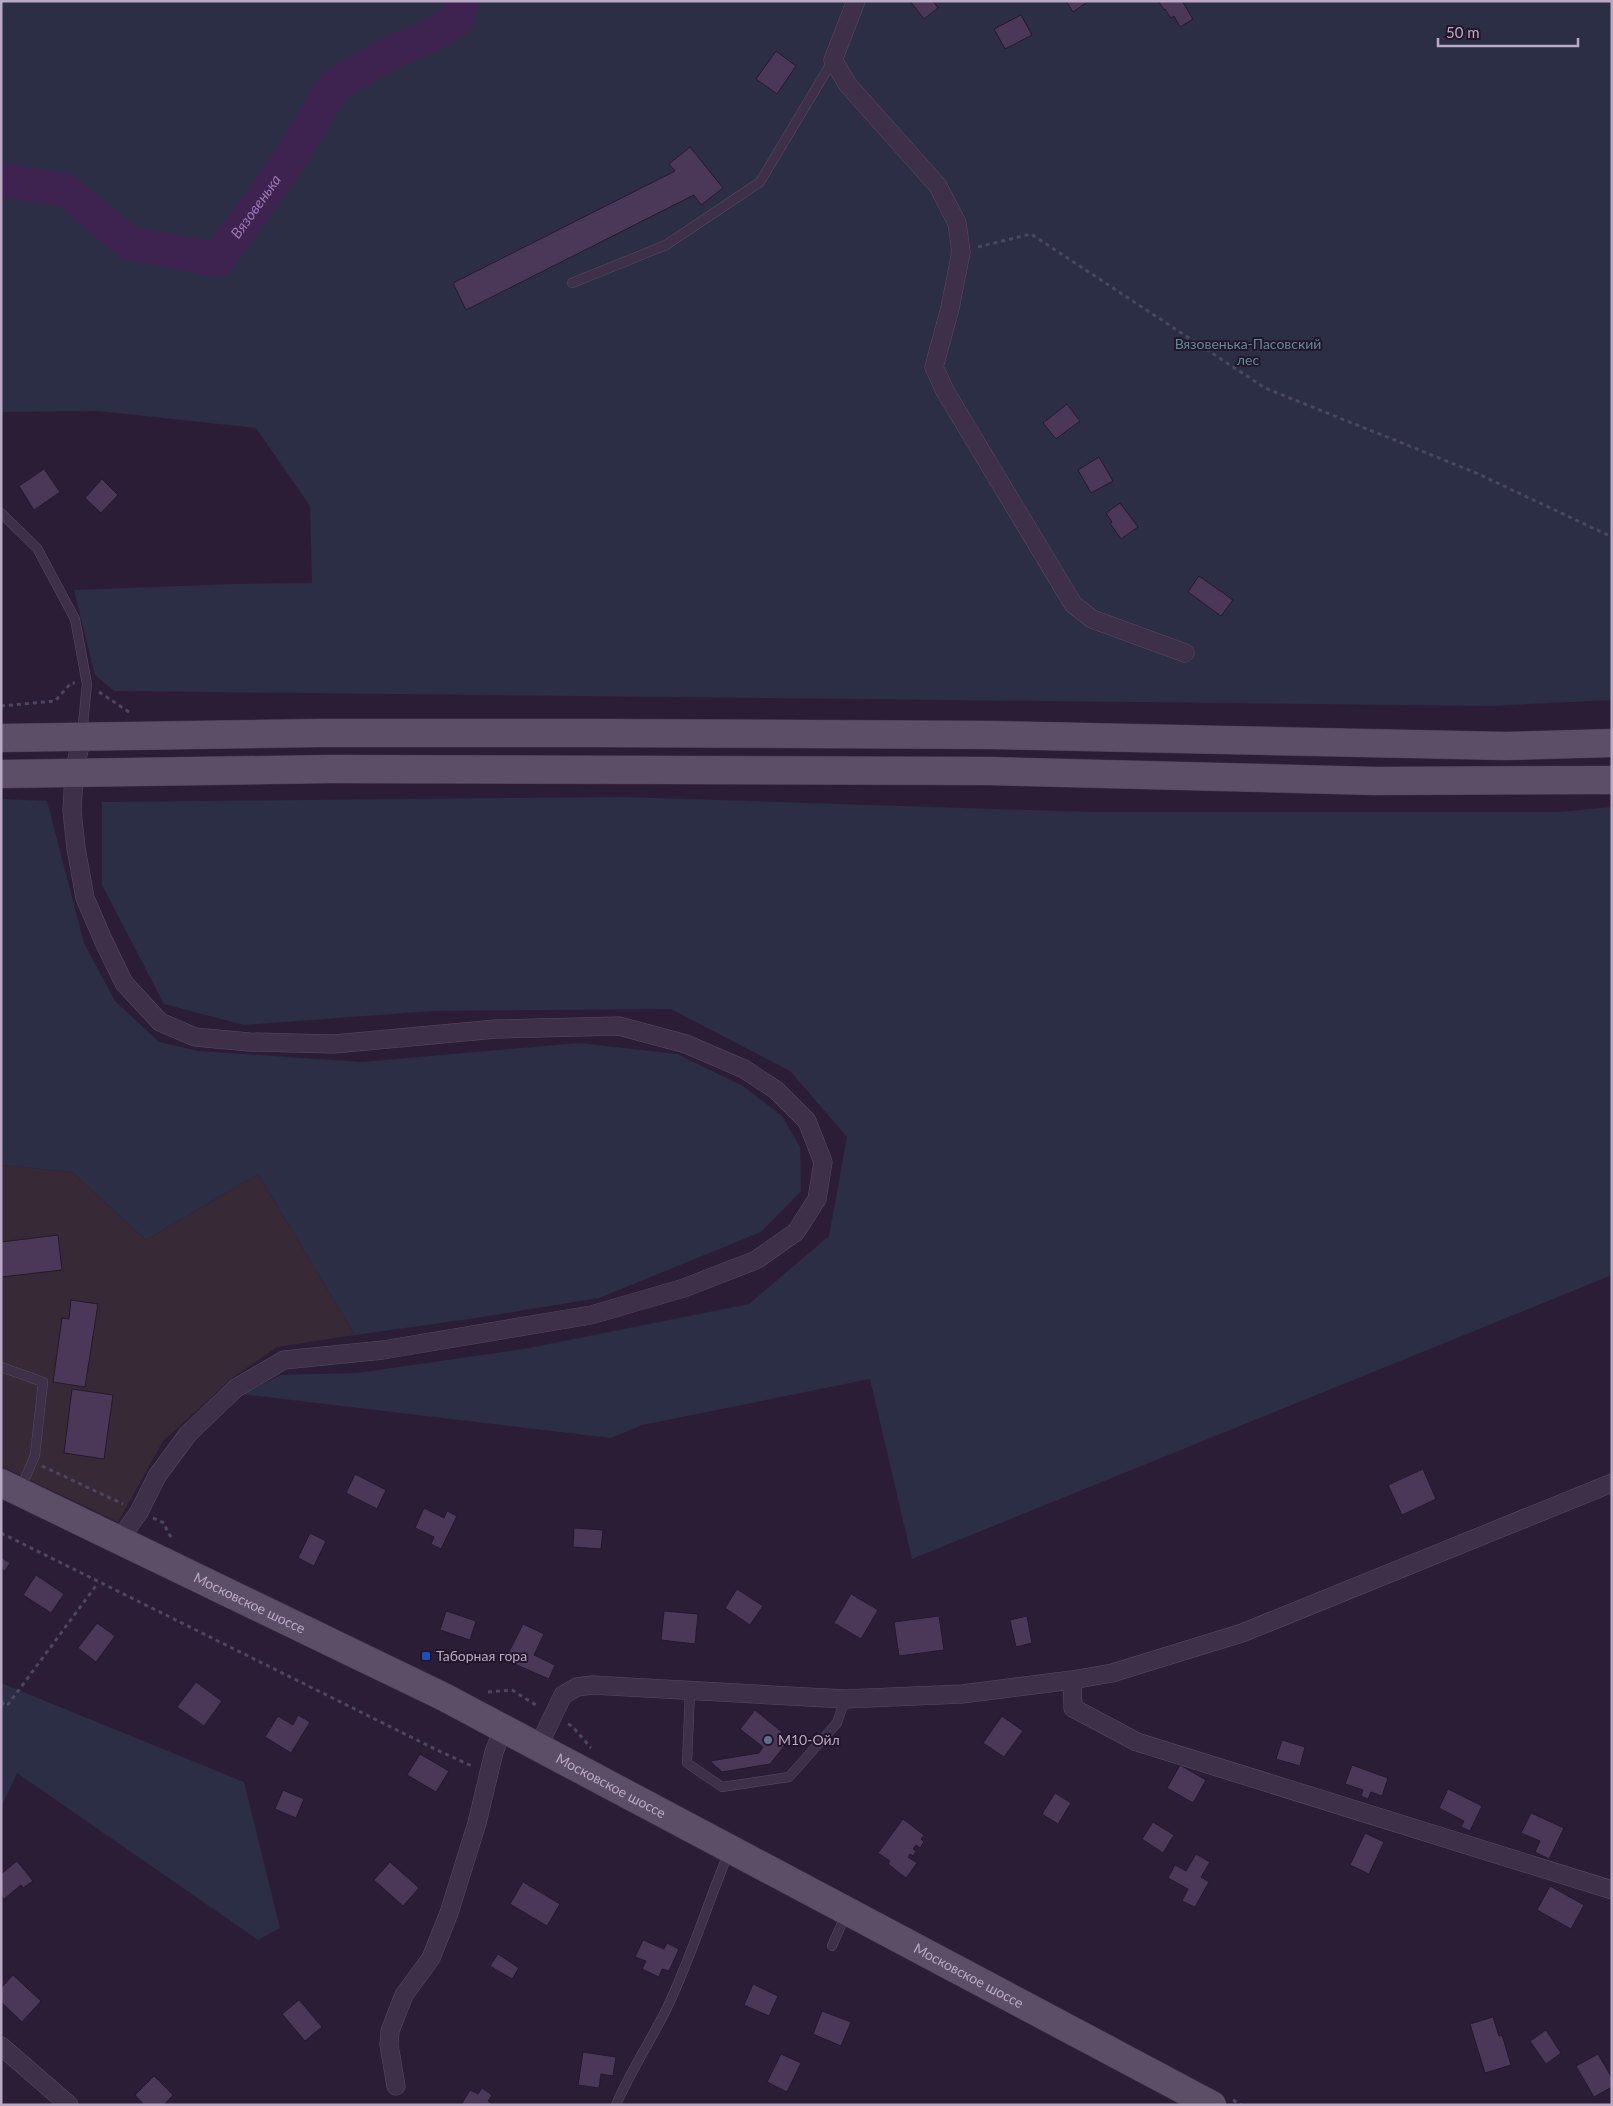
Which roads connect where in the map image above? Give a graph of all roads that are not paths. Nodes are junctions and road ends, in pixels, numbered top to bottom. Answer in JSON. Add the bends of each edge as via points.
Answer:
{"nodes":[{"id":1,"x":856,"y":1,"type":"edge"},
{"id":2,"x":833,"y":60,"type":"junction"},
{"id":3,"x":572,"y":283,"type":"dead end"},
{"id":4,"x":1,"y":513,"type":"edge"},
{"id":5,"x":1184,"y":653,"type":"dead end"},
{"id":6,"x":82,"y":736,"type":"junction"},
{"id":7,"x":1,"y":738,"type":"edge"},
{"id":8,"x":1612,"y":742,"type":"edge"},
{"id":9,"x":74,"y":773,"type":"junction"},
{"id":10,"x":1,"y":774,"type":"edge"},
{"id":11,"x":1612,"y":780,"type":"edge"},
{"id":12,"x":1,"y":1367,"type":"edge"},
{"id":13,"x":1612,"y":1483,"type":"edge"},
{"id":14,"x":10,"y":1487,"type":"edge"},
{"id":15,"x":119,"y":1540,"type":"junction"},
{"id":16,"x":1072,"y":1680,"type":"junction"},
{"id":17,"x":690,"y":1691,"type":"junction"},
{"id":18,"x":845,"y":1700,"type":"junction"},
{"id":19,"x":503,"y":1729,"type":"junction"},
{"id":20,"x":538,"y":1747,"type":"junction"},
{"id":21,"x":730,"y":1850,"type":"junction"},
{"id":22,"x":1612,"y":1890,"type":"edge"},
{"id":23,"x":847,"y":1912,"type":"junction"},
{"id":24,"x":832,"y":1946,"type":"dead end"},
{"id":25,"x":1,"y":2046,"type":"edge"},
{"id":26,"x":396,"y":2086,"type":"dead end"},
{"id":27,"x":69,"y":2105,"type":"edge"},
{"id":28,"x":616,"y":2105,"type":"edge"},
{"id":29,"x":1212,"y":2105,"type":"edge"}],
"edges":[{"from":1,"to":2,"type":"street"},
{"from":2,"to":3,"type":"lane","via":[[760,182],[666,245]]},
{"from":2,"to":5,"type":"street","via":[[848,85],[938,186],[957,223],[961,252],[934,368],[945,391],[1073,604],[1092,619]]},
{"from":4,"to":6,"type":"lane","via":[[37,548],[75,619],[87,684]]},
{"from":6,"to":7,"type":"main road"},
{"from":6,"to":8,"type":"main road","via":[[604,733],[1002,736],[1506,746]]},
{"from":6,"to":9,"type":"street"},
{"from":9,"to":10,"type":"main road"},
{"from":9,"to":11,"type":"main road","via":[[330,769],[989,771],[1374,781]]},
{"from":9,"to":15,"type":"street","via":[[72,811],[85,898],[124,983],[160,1022],[194,1037],[334,1044],[496,1030],[619,1026],[686,1044],[744,1069],[776,1090],[807,1121],[822,1162],[817,1198],[796,1232],[756,1260],[684,1288],[591,1315],[383,1350],[284,1360],[236,1388],[188,1434],[157,1476]]},
{"from":12,"to":14,"type":"lane","via":[[43,1382],[36,1455]]},
{"from":13,"to":16,"type":"street","via":[[1242,1633],[1112,1673]]},
{"from":14,"to":15,"type":"main road","name":"Московское шоссе"},
{"from":15,"to":19,"type":"main road","name":"Московское шоссе","via":[[337,1644]]},
{"from":16,"to":18,"type":"street","via":[[962,1694]]},
{"from":16,"to":22,"type":"street","via":[[1073,1708],[1137,1742]]},
{"from":17,"to":18,"type":"street"},
{"from":17,"to":18,"type":"lane","via":[[687,1763],[722,1787],[789,1777],[837,1723]]},
{"from":17,"to":20,"type":"street","via":[[592,1685],[577,1687],[563,1695]]},
{"from":19,"to":20,"type":"main road","name":"Московское шоссе"},
{"from":19,"to":26,"type":"street","via":[[449,1913],[431,1958],[404,1995],[390,2031],[388,2045]]},
{"from":20,"to":21,"type":"main road","name":"Московское шоссе"},
{"from":21,"to":23,"type":"main road","name":"Московское шоссе"},
{"from":21,"to":28,"type":"lane","via":[[666,2010],[626,2080]]},
{"from":23,"to":24,"type":"lane"},
{"from":23,"to":29,"type":"main road","name":"Московское шоссе"},
{"from":25,"to":27,"type":"street"}]}
